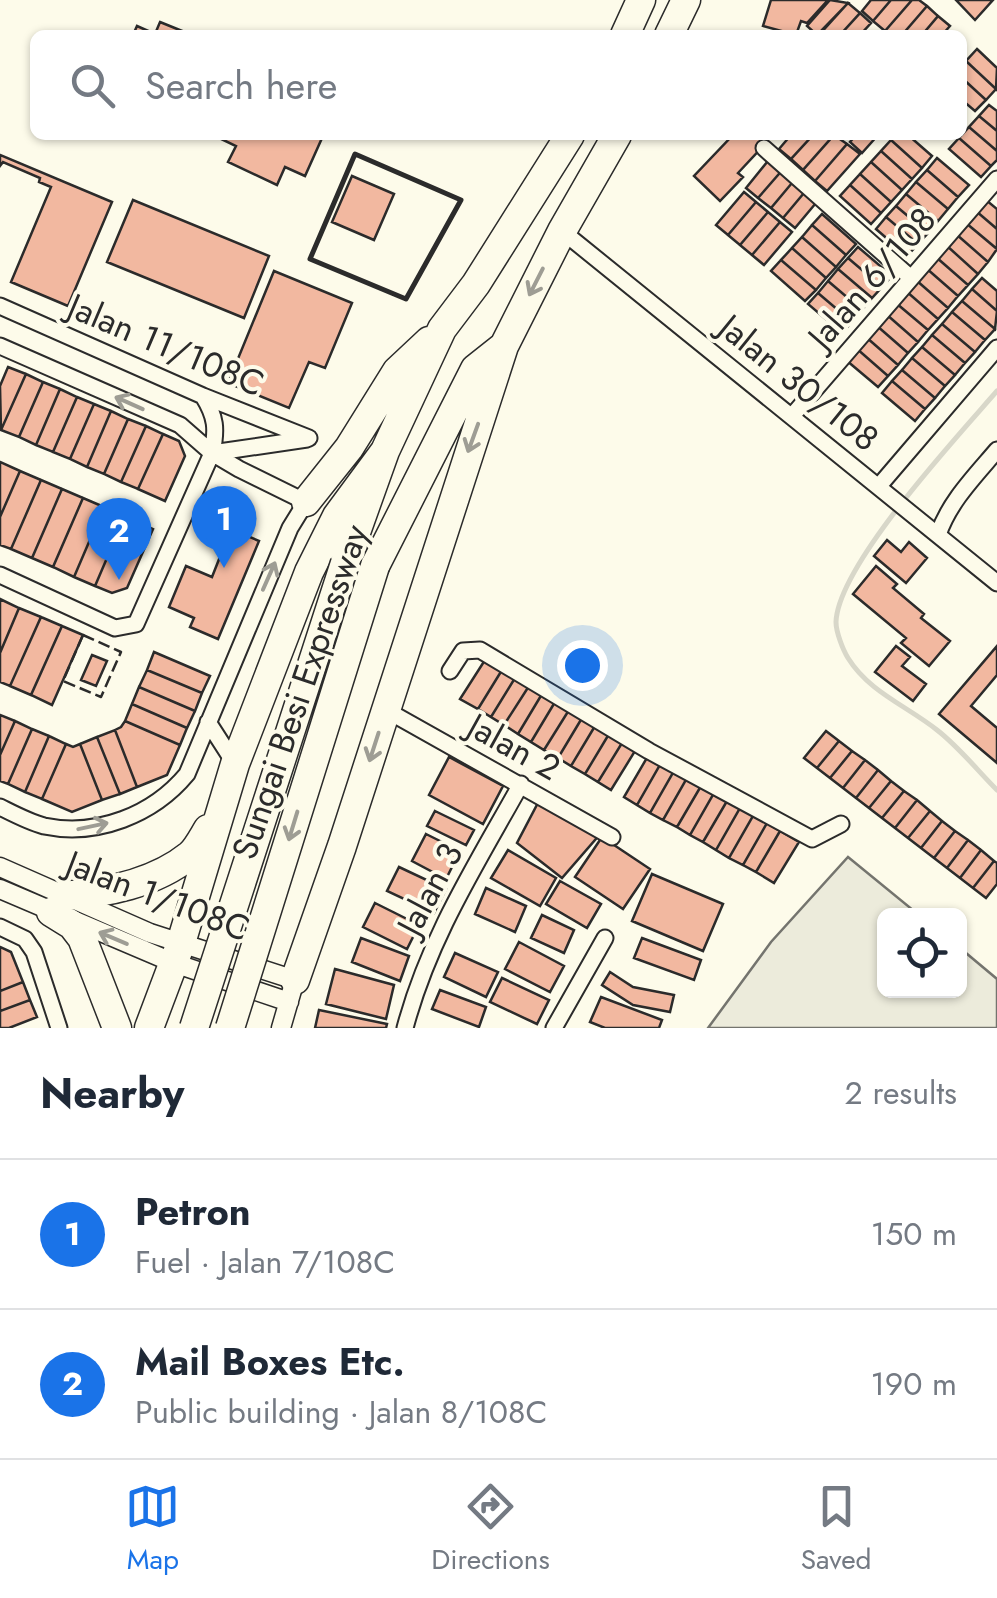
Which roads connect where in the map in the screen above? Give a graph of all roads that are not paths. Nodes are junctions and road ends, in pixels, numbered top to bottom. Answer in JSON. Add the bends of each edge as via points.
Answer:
{"nodes":[{"id":1,"x":641,"y":0,"type":"edge"},
{"id":2,"x":686,"y":0,"type":"edge"},
{"id":3,"x":627,"y":30,"type":"edge"},
{"id":4,"x":672,"y":30,"type":"edge"},
{"id":5,"x":567,"y":140,"type":"edge"},
{"id":6,"x":614,"y":140,"type":"edge"},
{"id":7,"x":764,"y":148,"type":"dead end"},
{"id":8,"x":997,"y":179,"type":"edge"},
{"id":9,"x":562,"y":231,"type":"junction"},
{"id":10,"x":911,"y":278,"type":"junction"},
{"id":11,"x":0,"y":306,"type":"edge"},
{"id":12,"x":442,"y":329,"type":"junction"},
{"id":13,"x":0,"y":346,"type":"edge"},
{"id":14,"x":504,"y":346,"type":"junction"},
{"id":15,"x":997,"y":348,"type":"edge"},
{"id":16,"x":203,"y":396,"type":"junction"},
{"id":17,"x":792,"y":416,"type":"junction"},
{"id":18,"x":997,"y":450,"type":"edge"},
{"id":19,"x":385,"y":451,"type":"junction"},
{"id":20,"x":212,"y":452,"type":"junction"},
{"id":21,"x":882,"y":488,"type":"junction"},
{"id":22,"x":306,"y":502,"type":"junction"},
{"id":23,"x":938,"y":535,"type":"junction"},
{"id":24,"x":0,"y":575,"type":"edge"},
{"id":25,"x":997,"y":583,"type":"edge"},
{"id":26,"x":450,"y":672,"type":"dead end"},
{"id":27,"x":386,"y":710,"type":"junction"},
{"id":28,"x":208,"y":722,"type":"junction"},
{"id":29,"x":236,"y":764,"type":"junction"},
{"id":30,"x":522,"y":784,"type":"junction"},
{"id":31,"x":0,"y":807,"type":"edge"},
{"id":32,"x":222,"y":807,"type":"junction"},
{"id":33,"x":841,"y":824,"type":"dead end"},
{"id":34,"x":612,"y":838,"type":"dead end"},
{"id":35,"x":0,"y":867,"type":"edge"},
{"id":36,"x":0,"y":889,"type":"edge"},
{"id":37,"x":57,"y":904,"type":"junction"},
{"id":38,"x":0,"y":928,"type":"edge"},
{"id":39,"x":605,"y":938,"type":"dead end"},
{"id":40,"x":178,"y":953,"type":"junction"},
{"id":41,"x":292,"y":991,"type":"junction"},
{"id":42,"x":59,"y":1028,"type":"edge"},
{"id":43,"x":118,"y":1028,"type":"edge"},
{"id":44,"x":149,"y":1028,"type":"edge"},
{"id":45,"x":194,"y":1028,"type":"edge"},
{"id":46,"x":230,"y":1028,"type":"edge"},
{"id":47,"x":281,"y":1028,"type":"edge"},
{"id":48,"x":405,"y":1028,"type":"edge"},
{"id":49,"x":554,"y":1028,"type":"edge"}],
"edges":[{"from":1,"to":3,"type":"highway"},
{"from":2,"to":4,"type":"highway"},
{"from":5,"to":12,"type":"highway","name":"Sungai Besi Expressway"},
{"from":6,"to":9,"type":"highway","name":"Sungai Besi Expressway"},
{"from":7,"to":10,"type":"street"},
{"from":8,"to":10,"type":"street","name":"Jalan 6/108"},
{"from":9,"to":14,"type":"highway","name":"Sungai Besi Expressway","one_way":true},
{"from":9,"to":17,"type":"street","name":"Jalan 30/108"},
{"from":10,"to":17,"type":"street","name":"Jalan 6/108"},
{"from":11,"to":16,"type":"street","name":"Jalan 11/108C"},
{"from":12,"to":19,"type":"highway","name":"Sungai Besi Expressway"},
{"from":12,"to":22,"type":"highway","via":[[397,372]]},
{"from":20,"to":13,"type":"street","name":"Jalan 11/108C","one_way":true,"via":[[180,425]]},
{"from":14,"to":27,"type":"highway","one_way":true},
{"from":14,"to":46,"type":"highway","name":"Sungai Besi Expressway","one_way":true,"bridge":true,"via":[[474,369],[374,566]]},
{"from":15,"to":21,"type":"street"},
{"from":16,"to":20,"type":"street","via":[[215,416]]},
{"from":16,"to":20,"type":"street","name":"Jalan 11/108C","via":[[309,438]]},
{"from":17,"to":21,"type":"street","name":"Jalan 30/108"},
{"from":18,"to":23,"type":"street"},
{"from":19,"to":29,"type":"highway","via":[[337,516],[310,572]]},
{"from":19,"to":45,"type":"highway","name":"Sungai Besi Expressway","bridge":true},
{"from":20,"to":22,"type":"street","name":"Jalan 11/108C"},
{"from":20,"to":24,"type":"street","via":[[136,624],[115,628]]},
{"from":21,"to":23,"type":"street","name":"Jalan 30/108"},
{"from":28,"to":22,"type":"street","one_way":true},
{"from":23,"to":25,"type":"street","name":"Jalan 30/108"},
{"from":26,"to":33,"type":"street","via":[[464,651],[480,650],[812,839]]},
{"from":27,"to":30,"type":"street","name":"Jalan 2"},
{"from":27,"to":41,"type":"highway","one_way":true},
{"from":28,"to":29,"type":"street"},
{"from":31,"to":28,"type":"street","one_way":true,"via":[[41,825],[80,830],[128,818],[177,786]]},
{"from":29,"to":32,"type":"highway"},
{"from":30,"to":34,"type":"street","name":"Jalan 2"},
{"from":30,"to":48,"type":"street","name":"Jalan 3","via":[[440,927]]},
{"from":32,"to":37,"type":"highway","via":[[192,854],[150,878]]},
{"from":32,"to":40,"type":"highway"},
{"from":35,"to":37,"type":"street","name":"Jalan 1/108C"},
{"from":36,"to":37,"type":"street","name":"Jalan 1/108C"},
{"from":37,"to":40,"type":"street","name":"Jalan 1/108C"},
{"from":37,"to":43,"type":"highway","via":[[82,938]]},
{"from":38,"to":42,"type":"street","via":[[25,939],[34,952]]},
{"from":39,"to":49,"type":"street"},
{"from":40,"to":41,"type":"street","name":"Jalan 1/108C"},
{"from":40,"to":44,"type":"highway"},
{"from":41,"to":47,"type":"street"}]}
